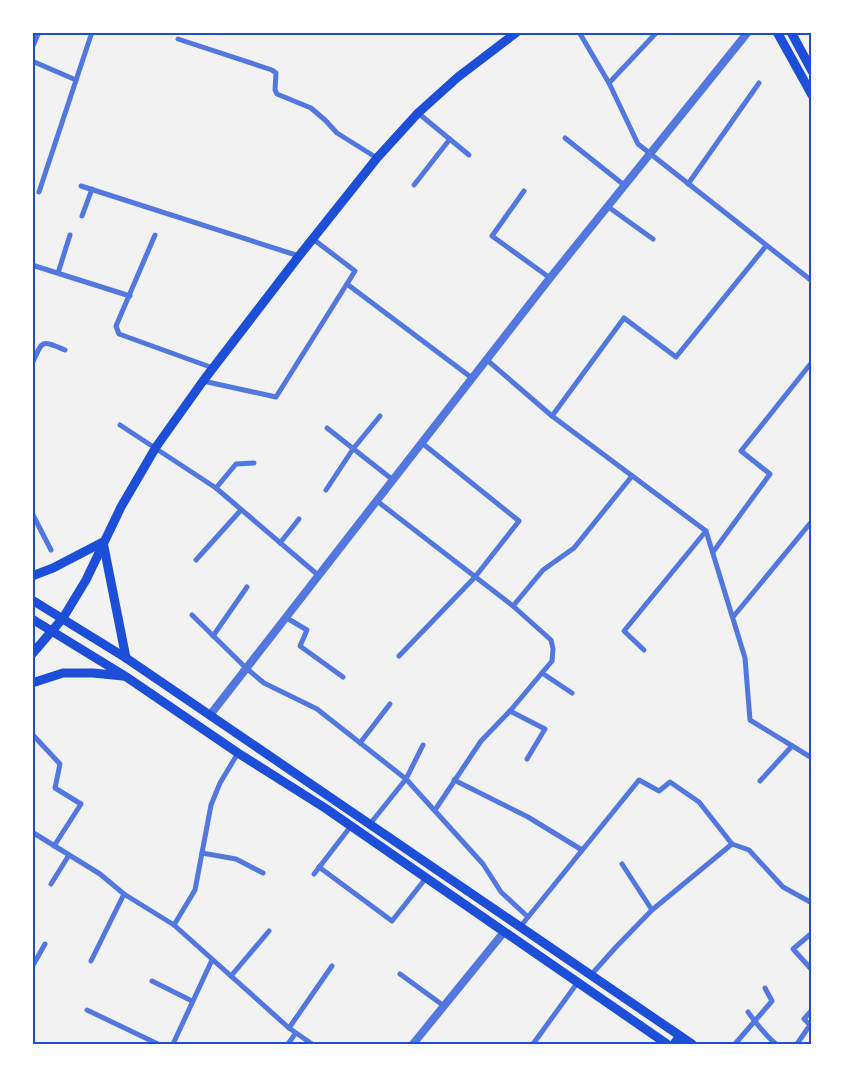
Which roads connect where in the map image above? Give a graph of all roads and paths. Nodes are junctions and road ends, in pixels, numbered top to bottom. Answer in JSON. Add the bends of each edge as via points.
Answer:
{"nodes":[{"id":1,"x":39,"y":32,"type":"edge"},
{"id":2,"x":92,"y":32,"type":"edge"},
{"id":3,"x":517,"y":32,"type":"edge"},
{"id":4,"x":579,"y":32,"type":"edge"},
{"id":5,"x":657,"y":32,"type":"edge"},
{"id":6,"x":748,"y":32,"type":"edge"},
{"id":7,"x":777,"y":32,"type":"edge"},
{"id":8,"x":792,"y":32,"type":"edge"},
{"id":9,"x":178,"y":39,"type":"dead end"},
{"id":10,"x":32,"y":48,"type":"edge"},
{"id":11,"x":32,"y":61,"type":"edge"},
{"id":12,"x":812,"y":71,"type":"edge"},
{"id":13,"x":76,"y":80,"type":"junction"},
{"id":14,"x":609,"y":83,"type":"junction"},
{"id":15,"x":759,"y":83,"type":"dead end"},
{"id":16,"x":812,"y":95,"type":"edge"},
{"id":17,"x":418,"y":114,"type":"junction"},
{"id":18,"x":565,"y":138,"type":"dead end"},
{"id":19,"x":450,"y":140,"type":"junction"},
{"id":20,"x":650,"y":154,"type":"junction"},
{"id":21,"x":469,"y":155,"type":"dead end"},
{"id":22,"x":378,"y":158,"type":"junction"},
{"id":23,"x":688,"y":184,"type":"junction"},
{"id":24,"x":414,"y":185,"type":"dead end"},
{"id":25,"x":624,"y":185,"type":"junction"},
{"id":26,"x":81,"y":186,"type":"dead end"},
{"id":27,"x":92,"y":189,"type":"junction"},
{"id":28,"x":524,"y":191,"type":"dead end"},
{"id":29,"x":39,"y":192,"type":"dead end"},
{"id":30,"x":608,"y":206,"type":"junction"},
{"id":31,"x":82,"y":216,"type":"dead end"},
{"id":32,"x":70,"y":235,"type":"dead end"},
{"id":33,"x":155,"y":235,"type":"dead end"},
{"id":34,"x":313,"y":238,"type":"junction"},
{"id":35,"x":653,"y":239,"type":"dead end"},
{"id":36,"x":766,"y":246,"type":"junction"},
{"id":37,"x":299,"y":256,"type":"junction"},
{"id":38,"x":35,"y":266,"type":"dead end"},
{"id":39,"x":58,"y":273,"type":"junction"},
{"id":40,"x":550,"y":278,"type":"junction"},
{"id":41,"x":812,"y":281,"type":"edge"},
{"id":42,"x":347,"y":284,"type":"junction"},
{"id":43,"x":130,"y":296,"type":"junction"},
{"id":44,"x":66,"y":350,"type":"dead end"},
{"id":45,"x":487,"y":360,"type":"junction"},
{"id":46,"x":812,"y":362,"type":"edge"},
{"id":47,"x":32,"y":364,"type":"edge"},
{"id":48,"x":213,"y":368,"type":"junction"},
{"id":49,"x":472,"y":378,"type":"junction"},
{"id":50,"x":203,"y":381,"type":"junction"},
{"id":51,"x":380,"y":416,"type":"dead end"},
{"id":52,"x":552,"y":416,"type":"junction"},
{"id":53,"x":120,"y":425,"type":"dead end"},
{"id":54,"x":327,"y":428,"type":"dead end"},
{"id":55,"x":422,"y":444,"type":"junction"},
{"id":56,"x":156,"y":447,"type":"junction"},
{"id":57,"x":353,"y":449,"type":"junction"},
{"id":58,"x":254,"y":463,"type":"dead end"},
{"id":59,"x":632,"y":476,"type":"junction"},
{"id":60,"x":393,"y":480,"type":"junction"},
{"id":61,"x":216,"y":488,"type":"junction"},
{"id":62,"x":326,"y":490,"type":"dead end"},
{"id":63,"x":377,"y":501,"type":"junction"},
{"id":64,"x":241,"y":510,"type":"junction"},
{"id":65,"x":32,"y":513,"type":"edge"},
{"id":66,"x":299,"y":519,"type":"dead end"},
{"id":67,"x":812,"y":521,"type":"edge"},
{"id":68,"x":706,"y":531,"type":"junction"},
{"id":69,"x":103,"y":542,"type":"junction"},
{"id":70,"x":280,"y":544,"type":"junction"},
{"id":71,"x":51,"y":550,"type":"dead end"},
{"id":72,"x":713,"y":552,"type":"junction"},
{"id":73,"x":196,"y":560,"type":"dead end"},
{"id":74,"x":318,"y":575,"type":"junction"},
{"id":75,"x":32,"y":576,"type":"edge"},
{"id":76,"x":475,"y":577,"type":"junction"},
{"id":77,"x":247,"y":587,"type":"dead end"},
{"id":78,"x":32,"y":600,"type":"edge"},
{"id":79,"x":513,"y":606,"type":"junction"},
{"id":80,"x":192,"y":615,"type":"dead end"},
{"id":81,"x":285,"y":617,"type":"junction"},
{"id":82,"x":733,"y":617,"type":"junction"},
{"id":83,"x":63,"y":618,"type":"junction"},
{"id":84,"x":32,"y":619,"type":"edge"},
{"id":85,"x":53,"y":631,"type":"junction"},
{"id":86,"x":213,"y":636,"type":"junction"},
{"id":87,"x":644,"y":650,"type":"dead end"},
{"id":88,"x":32,"y":654,"type":"edge"},
{"id":89,"x":399,"y":656,"type":"dead end"},
{"id":90,"x":126,"y":658,"type":"junction"},
{"id":91,"x":246,"y":668,"type":"junction"},
{"id":92,"x":542,"y":672,"type":"junction"},
{"id":93,"x":125,"y":676,"type":"junction"},
{"id":94,"x":343,"y":677,"type":"dead end"},
{"id":95,"x":32,"y":683,"type":"edge"},
{"id":96,"x":572,"y":693,"type":"dead end"},
{"id":97,"x":390,"y":704,"type":"dead end"},
{"id":98,"x":510,"y":711,"type":"junction"},
{"id":99,"x":210,"y":714,"type":"junction"},
{"id":100,"x":32,"y":734,"type":"edge"},
{"id":101,"x":360,"y":743,"type":"junction"},
{"id":102,"x":423,"y":745,"type":"dead end"},
{"id":103,"x":792,"y":746,"type":"junction"},
{"id":104,"x":238,"y":753,"type":"junction"},
{"id":105,"x":812,"y":758,"type":"edge"},
{"id":106,"x":526,"y":759,"type":"dead end"},
{"id":107,"x":406,"y":779,"type":"junction"},
{"id":108,"x":454,"y":780,"type":"junction"},
{"id":109,"x":760,"y":781,"type":"dead end"},
{"id":110,"x":435,"y":810,"type":"junction"},
{"id":111,"x":370,"y":824,"type":"junction"},
{"id":112,"x":351,"y":826,"type":"junction"},
{"id":113,"x":32,"y":832,"type":"edge"},
{"id":114,"x":732,"y":844,"type":"junction"},
{"id":115,"x":54,"y":846,"type":"junction"},
{"id":116,"x":582,"y":850,"type":"junction"},
{"id":117,"x":202,"y":853,"type":"junction"},
{"id":118,"x":69,"y":855,"type":"junction"},
{"id":119,"x":622,"y":864,"type":"dead end"},
{"id":120,"x":319,"y":867,"type":"junction"},
{"id":121,"x":263,"y":874,"type":"dead end"},
{"id":122,"x":314,"y":874,"type":"dead end"},
{"id":123,"x":426,"y":878,"type":"junction"},
{"id":124,"x":51,"y":884,"type":"dead end"},
{"id":125,"x":124,"y":894,"type":"junction"},
{"id":126,"x":812,"y":903,"type":"edge"},
{"id":127,"x":652,"y":910,"type":"junction"},
{"id":128,"x":528,"y":917,"type":"junction"},
{"id":129,"x":174,"y":925,"type":"junction"},
{"id":130,"x":520,"y":927,"type":"junction"},
{"id":131,"x":269,"y":931,"type":"dead end"},
{"id":132,"x":504,"y":932,"type":"junction"},
{"id":133,"x":812,"y":933,"type":"edge"},
{"id":134,"x":45,"y":944,"type":"dead end"},
{"id":135,"x":212,"y":960,"type":"junction"},
{"id":136,"x":91,"y":961,"type":"dead end"},
{"id":137,"x":332,"y":966,"type":"dead end"},
{"id":138,"x":32,"y":967,"type":"edge"},
{"id":139,"x":812,"y":970,"type":"edge"},
{"id":140,"x":400,"y":974,"type":"dead end"},
{"id":141,"x":591,"y":975,"type":"junction"},
{"id":142,"x":231,"y":976,"type":"junction"},
{"id":143,"x":152,"y":981,"type":"dead end"},
{"id":144,"x":578,"y":982,"type":"junction"},
{"id":145,"x":765,"y":988,"type":"dead end"},
{"id":146,"x":192,"y":1001,"type":"junction"},
{"id":147,"x":444,"y":1006,"type":"junction"},
{"id":148,"x":86,"y":1010,"type":"dead end"},
{"id":149,"x":812,"y":1010,"type":"edge"},
{"id":150,"x":748,"y":1012,"type":"dead end"},
{"id":151,"x":755,"y":1022,"type":"junction"},
{"id":152,"x":289,"y":1028,"type":"junction"},
{"id":153,"x":295,"y":1034,"type":"junction"},
{"id":154,"x":680,"y":1036,"type":"junction"},
{"id":155,"x":158,"y":1044,"type":"edge"},
{"id":156,"x":173,"y":1044,"type":"edge"},
{"id":157,"x":288,"y":1044,"type":"edge"},
{"id":158,"x":312,"y":1044,"type":"edge"},
{"id":159,"x":413,"y":1044,"type":"edge"},
{"id":160,"x":533,"y":1044,"type":"edge"},
{"id":161,"x":667,"y":1044,"type":"edge"},
{"id":162,"x":674,"y":1044,"type":"edge"},
{"id":163,"x":692,"y":1044,"type":"edge"},
{"id":164,"x":735,"y":1044,"type":"edge"},
{"id":165,"x":776,"y":1044,"type":"edge"},
{"id":166,"x":797,"y":1044,"type":"edge"}],
"edges":[{"from":1,"to":10,"type":"street"},
{"from":2,"to":13,"type":"street"},
{"from":3,"to":17,"type":"main road","via":[[458,77]]},
{"from":4,"to":14,"type":"street"},
{"from":5,"to":14,"type":"street"},
{"from":6,"to":20,"type":"street"},
{"from":7,"to":16,"type":"main road"},
{"from":8,"to":12,"type":"main road"},
{"from":9,"to":22,"type":"street","via":[[272,70],[276,73],[277,94],[311,108],[337,133]]},
{"from":11,"to":13,"type":"street"},
{"from":13,"to":29,"type":"street"},
{"from":14,"to":20,"type":"street","via":[[638,144]]},
{"from":15,"to":23,"type":"street"},
{"from":17,"to":19,"type":"street"},
{"from":17,"to":22,"type":"main road"},
{"from":18,"to":25,"type":"street"},
{"from":19,"to":21,"type":"street"},
{"from":19,"to":24,"type":"street"},
{"from":20,"to":23,"type":"street"},
{"from":20,"to":25,"type":"street"},
{"from":22,"to":34,"type":"main road"},
{"from":23,"to":36,"type":"street"},
{"from":25,"to":30,"type":"street"},
{"from":26,"to":27,"type":"street"},
{"from":27,"to":31,"type":"street"},
{"from":27,"to":37,"type":"street"},
{"from":28,"to":40,"type":"street","via":[[492,236]]},
{"from":30,"to":35,"type":"street"},
{"from":30,"to":40,"type":"street"},
{"from":32,"to":39,"type":"street"},
{"from":33,"to":43,"type":"street"},
{"from":34,"to":37,"type":"main road"},
{"from":34,"to":42,"type":"street","via":[[355,271]]},
{"from":36,"to":41,"type":"street"},
{"from":36,"to":52,"type":"street","via":[[676,357],[624,318]]},
{"from":37,"to":48,"type":"main road"},
{"from":38,"to":39,"type":"street"},
{"from":39,"to":43,"type":"street"},
{"from":40,"to":45,"type":"street"},
{"from":42,"to":49,"type":"street"},
{"from":42,"to":50,"type":"street","via":[[276,397]]},
{"from":43,"to":48,"type":"street","via":[[116,326],[119,334]]},
{"from":44,"to":47,"type":"street","via":[[43,343]]},
{"from":45,"to":49,"type":"street"},
{"from":45,"to":52,"type":"street"},
{"from":46,"to":72,"type":"street","via":[[741,450],[770,474]]},
{"from":48,"to":50,"type":"main road"},
{"from":49,"to":55,"type":"street"},
{"from":50,"to":56,"type":"main road"},
{"from":51,"to":57,"type":"street"},
{"from":52,"to":59,"type":"street"},
{"from":53,"to":56,"type":"street"},
{"from":54,"to":57,"type":"street"},
{"from":55,"to":60,"type":"street"},
{"from":55,"to":76,"type":"street","via":[[519,521]]},
{"from":56,"to":61,"type":"street"},
{"from":56,"to":69,"type":"main road"},
{"from":57,"to":60,"type":"street"},
{"from":57,"to":62,"type":"street"},
{"from":58,"to":61,"type":"street","via":[[236,464]]},
{"from":59,"to":68,"type":"street"},
{"from":59,"to":79,"type":"street","via":[[574,548],[543,570]]},
{"from":60,"to":63,"type":"street"},
{"from":61,"to":64,"type":"street"},
{"from":63,"to":74,"type":"street"},
{"from":63,"to":76,"type":"street"},
{"from":64,"to":70,"type":"street"},
{"from":64,"to":73,"type":"street"},
{"from":65,"to":71,"type":"street"},
{"from":66,"to":70,"type":"street"},
{"from":67,"to":82,"type":"street"},
{"from":68,"to":72,"type":"street"},
{"from":68,"to":87,"type":"street","via":[[624,631]]},
{"from":69,"to":75,"type":"main road"},
{"from":69,"to":83,"type":"main road","via":[[86,580]]},
{"from":69,"to":90,"type":"main road"},
{"from":70,"to":74,"type":"street"},
{"from":72,"to":82,"type":"street"},
{"from":74,"to":81,"type":"street"},
{"from":76,"to":79,"type":"street"},
{"from":76,"to":89,"type":"street"},
{"from":77,"to":86,"type":"street"},
{"from":78,"to":83,"type":"main road"},
{"from":79,"to":92,"type":"street","via":[[551,640],[552,661]]},
{"from":80,"to":86,"type":"street"},
{"from":81,"to":91,"type":"street"},
{"from":81,"to":94,"type":"street","via":[[307,630],[300,646]]},
{"from":82,"to":103,"type":"street","via":[[745,658],[750,720]]},
{"from":83,"to":85,"type":"main road"},
{"from":83,"to":90,"type":"main road"},
{"from":84,"to":85,"type":"main road"},
{"from":85,"to":88,"type":"main road"},
{"from":85,"to":93,"type":"main road"},
{"from":86,"to":91,"type":"street"},
{"from":90,"to":99,"type":"main road"},
{"from":91,"to":99,"type":"street"},
{"from":91,"to":101,"type":"street","via":[[264,683],[317,709]]},
{"from":92,"to":96,"type":"street"},
{"from":92,"to":98,"type":"street"},
{"from":93,"to":95,"type":"main road","via":[[63,673]]},
{"from":93,"to":104,"type":"main road"},
{"from":97,"to":101,"type":"street"},
{"from":98,"to":106,"type":"street","via":[[545,729]]},
{"from":98,"to":108,"type":"street","via":[[481,741]]},
{"from":99,"to":111,"type":"main road"},
{"from":100,"to":115,"type":"street","via":[[60,764],[55,788],[81,804]]},
{"from":101,"to":107,"type":"street"},
{"from":102,"to":107,"type":"street"},
{"from":103,"to":105,"type":"street"},
{"from":103,"to":109,"type":"street"},
{"from":104,"to":112,"type":"main road"},
{"from":104,"to":117,"type":"street","via":[[220,782],[211,805]]},
{"from":107,"to":110,"type":"street"},
{"from":107,"to":111,"type":"street"},
{"from":108,"to":110,"type":"street"},
{"from":108,"to":116,"type":"street"},
{"from":110,"to":128,"type":"street","via":[[482,864],[501,892]]},
{"from":111,"to":130,"type":"main road"},
{"from":112,"to":120,"type":"street"},
{"from":112,"to":123,"type":"main road"},
{"from":113,"to":115,"type":"street"},
{"from":114,"to":116,"type":"street","via":[[698,802],[670,782],[660,791],[639,780]]},
{"from":114,"to":126,"type":"street","via":[[749,850],[783,886]]},
{"from":114,"to":127,"type":"street"},
{"from":115,"to":118,"type":"street"},
{"from":116,"to":128,"type":"street"},
{"from":117,"to":121,"type":"street","via":[[236,859]]},
{"from":117,"to":129,"type":"street","via":[[195,890]]},
{"from":118,"to":124,"type":"street"},
{"from":118,"to":125,"type":"street"},
{"from":119,"to":127,"type":"street"},
{"from":120,"to":122,"type":"street"},
{"from":120,"to":123,"type":"street","via":[[392,921]]},
{"from":123,"to":132,"type":"main road"},
{"from":125,"to":129,"type":"street"},
{"from":125,"to":136,"type":"street"},
{"from":127,"to":141,"type":"street"},
{"from":128,"to":130,"type":"street"},
{"from":129,"to":135,"type":"street"},
{"from":130,"to":141,"type":"main road"},
{"from":131,"to":142,"type":"street"},
{"from":132,"to":144,"type":"main road"},
{"from":132,"to":147,"type":"street"},
{"from":133,"to":139,"type":"street","via":[[793,949]]},
{"from":134,"to":138,"type":"street"},
{"from":135,"to":142,"type":"street"},
{"from":135,"to":146,"type":"street"},
{"from":137,"to":152,"type":"street"},
{"from":140,"to":147,"type":"street"},
{"from":141,"to":154,"type":"main road"},
{"from":142,"to":152,"type":"street"},
{"from":143,"to":146,"type":"street"},
{"from":144,"to":160,"type":"street"},
{"from":144,"to":161,"type":"main road"},
{"from":145,"to":151,"type":"street","via":[[772,1001]]},
{"from":146,"to":156,"type":"street"},
{"from":147,"to":159,"type":"street"},
{"from":148,"to":155,"type":"street"},
{"from":149,"to":166,"type":"street","via":[[804,1019],[810,1025]]},
{"from":150,"to":151,"type":"street"},
{"from":151,"to":164,"type":"street"},
{"from":151,"to":165,"type":"street"},
{"from":152,"to":153,"type":"street"},
{"from":153,"to":157,"type":"street"},
{"from":153,"to":158,"type":"street"},
{"from":154,"to":162,"type":"main road"},
{"from":154,"to":163,"type":"main road"}]}
